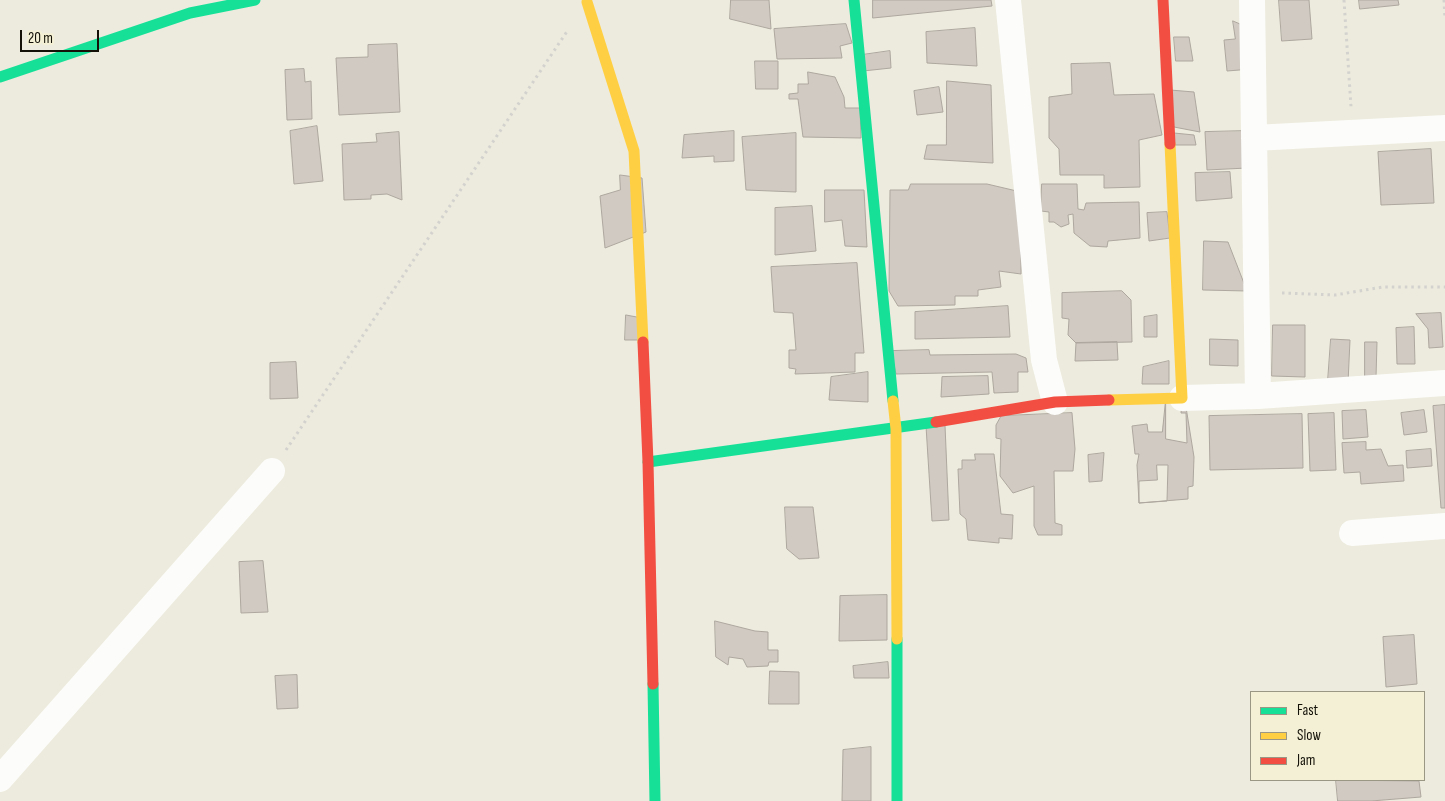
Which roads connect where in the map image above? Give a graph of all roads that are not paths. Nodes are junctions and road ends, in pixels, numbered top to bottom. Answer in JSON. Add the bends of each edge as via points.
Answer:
{"nodes":[{"id":1,"x":255,"y":0,"type":"edge"},
{"id":2,"x":854,"y":0,"type":"edge"},
{"id":3,"x":1008,"y":0,"type":"edge"},
{"id":4,"x":1163,"y":0,"type":"edge"},
{"id":5,"x":1252,"y":0,"type":"edge"},
{"id":6,"x":586,"y":2,"type":"road end"},
{"id":7,"x":0,"y":77,"type":"edge"},
{"id":8,"x":1445,"y":128,"type":"edge"},
{"id":9,"x":1254,"y":138,"type":"junction"},
{"id":10,"x":1445,"y":383,"type":"edge"},
{"id":11,"x":1258,"y":396,"type":"junction"},
{"id":12,"x":1182,"y":398,"type":"junction"},
{"id":13,"x":1055,"y":402,"type":"junction"},
{"id":14,"x":896,"y":429,"type":"junction"},
{"id":15,"x":648,"y":462,"type":"junction"},
{"id":16,"x":272,"y":471,"type":"road end"},
{"id":17,"x":1445,"y":526,"type":"edge"},
{"id":18,"x":1352,"y":533,"type":"dead end"},
{"id":19,"x":0,"y":779,"type":"edge"},
{"id":20,"x":655,"y":801,"type":"edge"},
{"id":21,"x":897,"y":801,"type":"edge"}],
"edges":[{"from":1,"to":7,"type":"street","via":[[190,13]]},
{"from":2,"to":14,"type":"street"},
{"from":3,"to":13,"type":"street","via":[[1044,360]]},
{"from":4,"to":12,"type":"street"},
{"from":5,"to":9,"type":"street"},
{"from":6,"to":15,"type":"street","via":[[634,151]]},
{"from":8,"to":9,"type":"street"},
{"from":9,"to":11,"type":"street"},
{"from":10,"to":11,"type":"street"},
{"from":11,"to":12,"type":"street"},
{"from":12,"to":13,"type":"street"},
{"from":13,"to":14,"type":"street"},
{"from":14,"to":15,"type":"street"},
{"from":14,"to":21,"type":"street"},
{"from":15,"to":20,"type":"street"},
{"from":16,"to":19,"type":"street"},
{"from":17,"to":18,"type":"street"}]}
